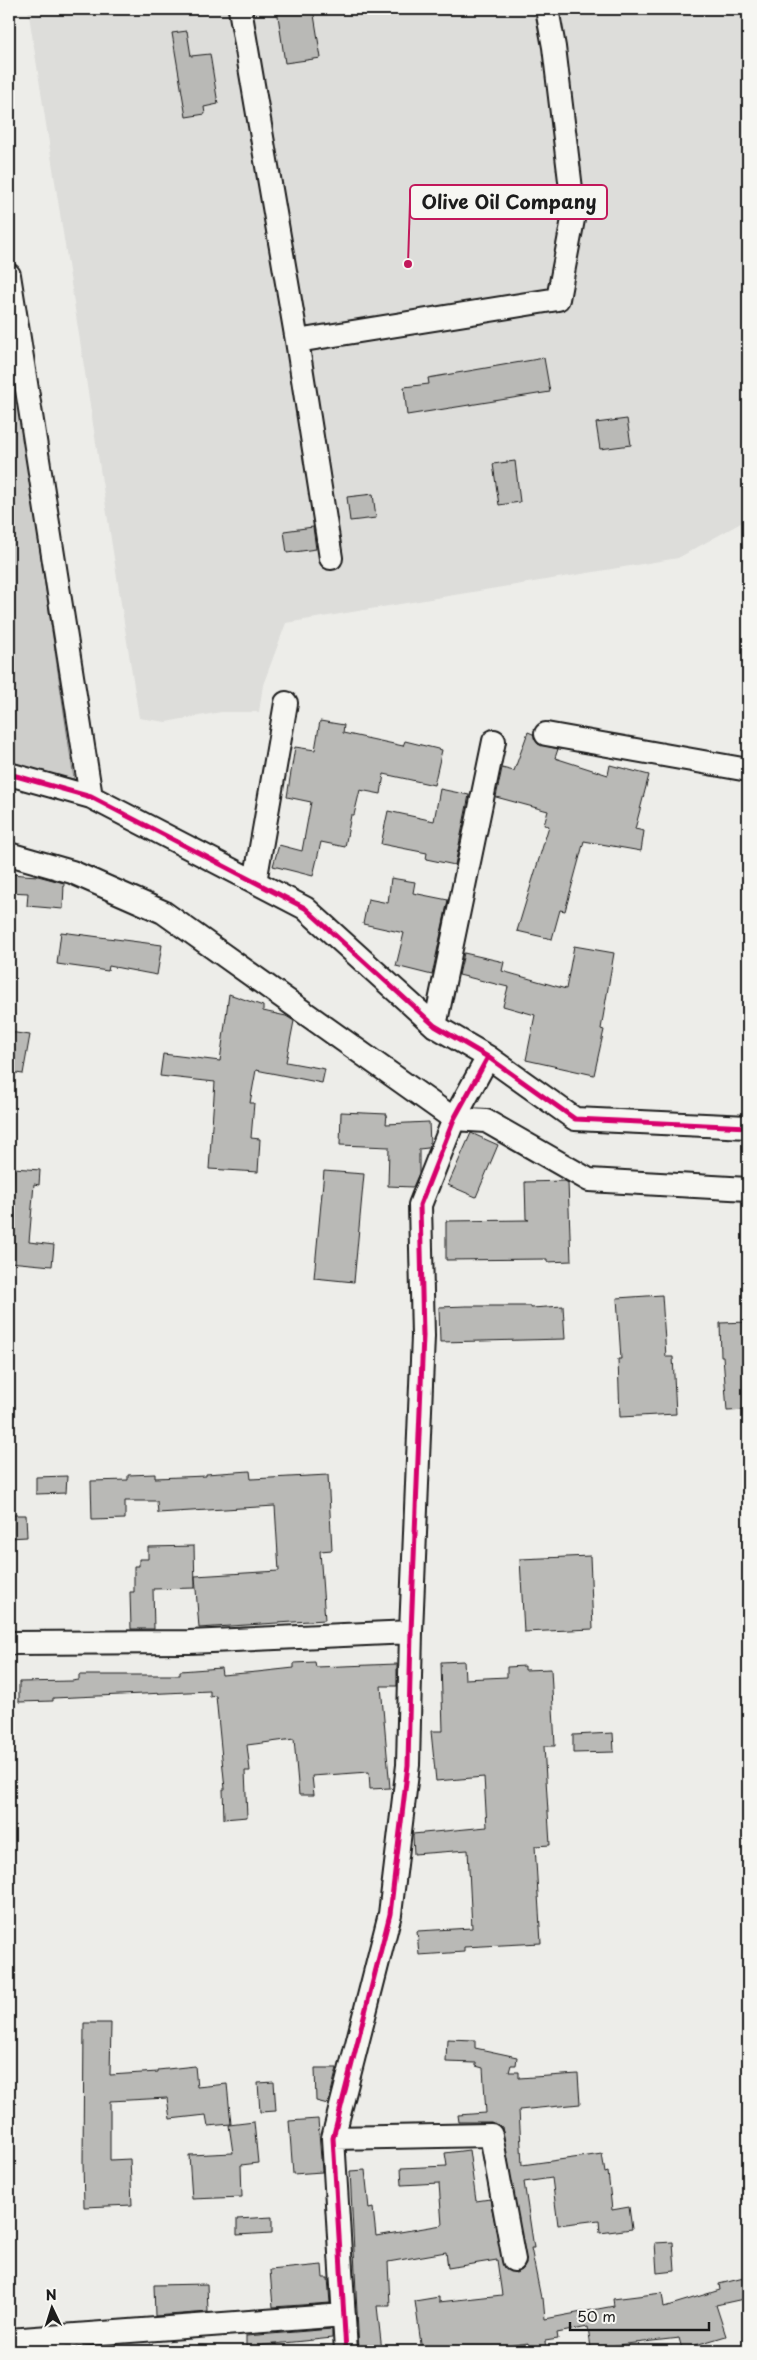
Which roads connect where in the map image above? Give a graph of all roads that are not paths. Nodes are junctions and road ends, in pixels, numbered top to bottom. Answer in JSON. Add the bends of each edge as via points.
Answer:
{"nodes":[{"id":1,"x":240,"y":9,"type":"edge"},
{"id":2,"x":547,"y":9,"type":"edge"},
{"id":3,"x":9,"y":275,"type":"edge"},
{"id":4,"x":297,"y":341,"type":"junction"},
{"id":5,"x":330,"y":558,"type":"dead end"},
{"id":6,"x":286,"y":703,"type":"dead end"},
{"id":7,"x":546,"y":734,"type":"dead end"},
{"id":8,"x":494,"y":741,"type":"dead end"},
{"id":9,"x":748,"y":770,"type":"edge"},
{"id":10,"x":9,"y":774,"type":"edge"},
{"id":11,"x":91,"y":796,"type":"junction"},
{"id":12,"x":9,"y":854,"type":"edge"},
{"id":13,"x":255,"y":882,"type":"junction"},
{"id":14,"x":435,"y":1026,"type":"junction"},
{"id":15,"x":488,"y":1058,"type":"junction"},
{"id":16,"x":454,"y":1119,"type":"junction"},
{"id":17,"x":748,"y":1127,"type":"edge"},
{"id":18,"x":748,"y":1189,"type":"edge"},
{"id":19,"x":411,"y":1632,"type":"junction"},
{"id":20,"x":9,"y":1643,"type":"edge"},
{"id":21,"x":333,"y":2138,"type":"junction"},
{"id":22,"x":514,"y":2260,"type":"dead end"},
{"id":23,"x":344,"y":2315,"type":"junction"},
{"id":24,"x":9,"y":2340,"type":"edge"},
{"id":25,"x":346,"y":2351,"type":"edge"}],
"edges":[{"from":1,"to":4,"type":"street"},
{"from":2,"to":4,"type":"street","via":[[574,214],[558,299]]},
{"from":3,"to":11,"type":"street"},
{"from":4,"to":5,"type":"street"},
{"from":6,"to":13,"type":"street"},
{"from":7,"to":9,"type":"street"},
{"from":8,"to":14,"type":"street"},
{"from":10,"to":11,"type":"street"},
{"from":11,"to":13,"type":"street"},
{"from":12,"to":16,"type":"street","via":[[72,872],[163,912]]},
{"from":13,"to":14,"type":"street","via":[[305,908]]},
{"from":14,"to":15,"type":"street"},
{"from":15,"to":16,"type":"street"},
{"from":15,"to":17,"type":"street","via":[[575,1119]]},
{"from":16,"to":18,"type":"street","via":[[486,1121],[589,1180]]},
{"from":16,"to":19,"type":"street","via":[[420,1205],[423,1336]]},
{"from":19,"to":20,"type":"street","via":[[189,1642]]},
{"from":19,"to":21,"type":"street","via":[[408,1765],[390,1914]]},
{"from":21,"to":22,"type":"street","via":[[491,2135]]},
{"from":21,"to":23,"type":"street"},
{"from":23,"to":24,"type":"street"},
{"from":23,"to":25,"type":"street"}]}
